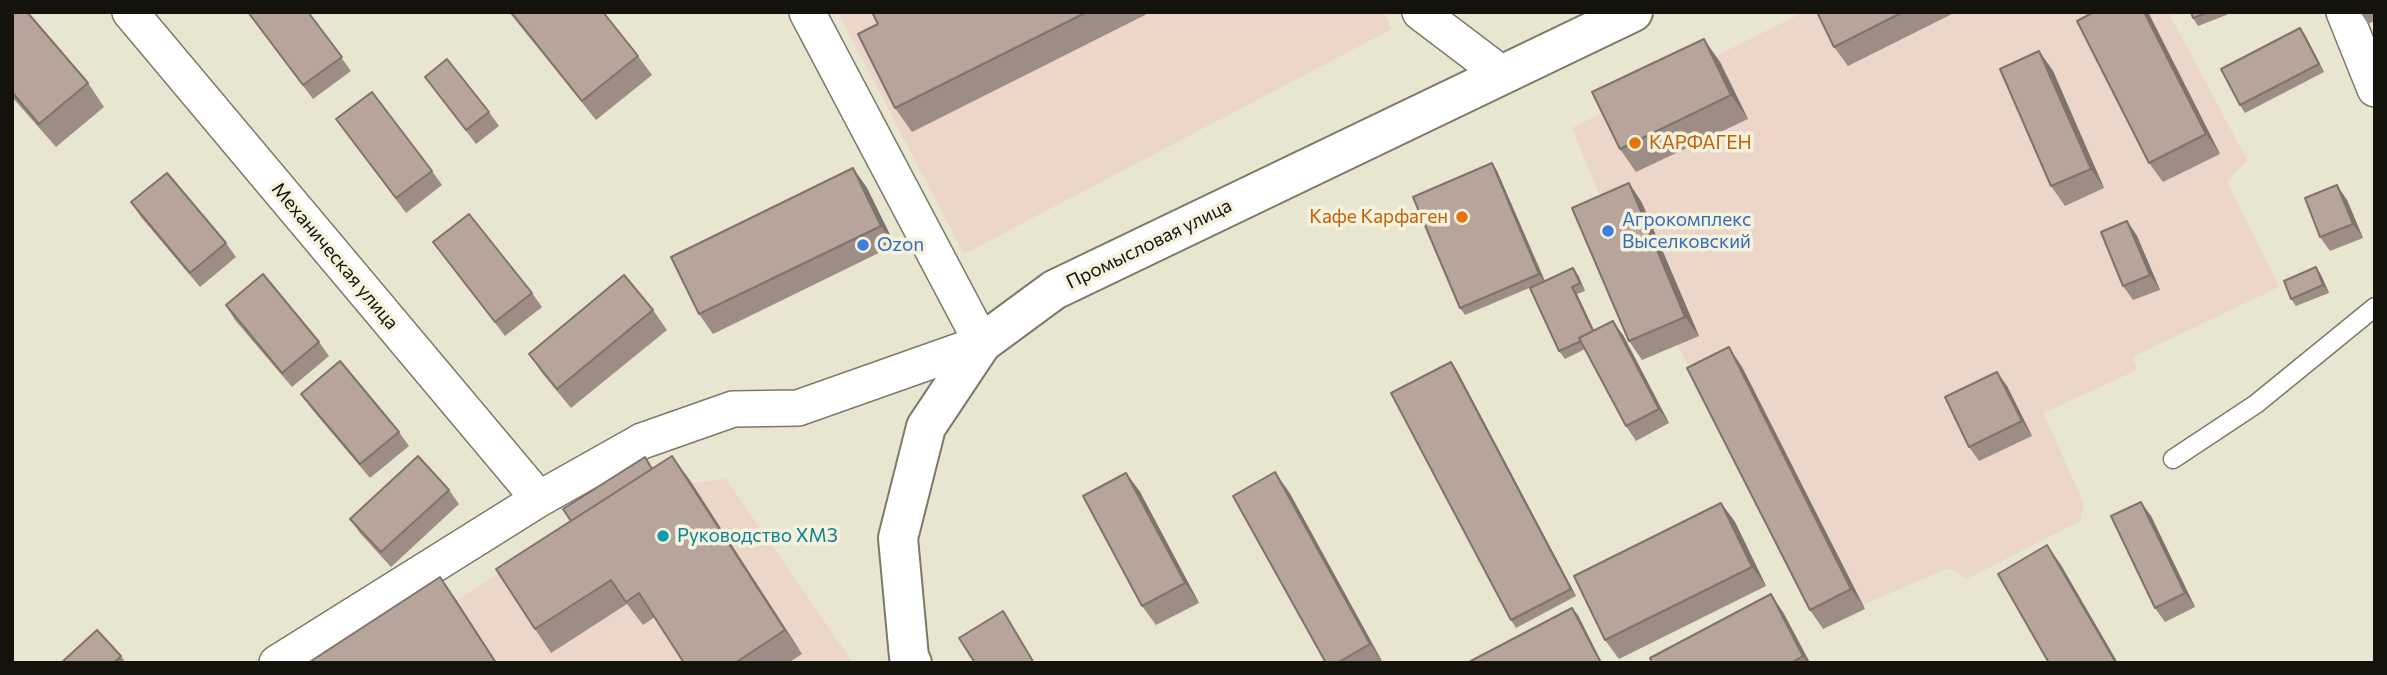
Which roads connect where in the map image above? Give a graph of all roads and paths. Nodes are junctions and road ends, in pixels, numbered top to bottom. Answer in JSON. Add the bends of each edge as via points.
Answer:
{"nodes":[{"id":1,"x":130,"y":12,"type":"edge"},
{"id":2,"x":807,"y":12,"type":"edge"},
{"id":3,"x":1419,"y":12,"type":"edge"},
{"id":4,"x":1633,"y":12,"type":"edge"},
{"id":5,"x":2344,"y":12,"type":"edge"},
{"id":6,"x":1503,"y":75,"type":"junction"},
{"id":7,"x":2375,"y":89,"type":"edge"},
{"id":8,"x":2375,"y":307,"type":"edge"},
{"id":9,"x":982,"y":343,"type":"junction"},
{"id":10,"x":2173,"y":459,"type":"dead end"},
{"id":11,"x":539,"y":499,"type":"junction"},
{"id":12,"x":277,"y":663,"type":"edge"},
{"id":13,"x":912,"y":663,"type":"edge"}],
"edges":[{"from":1,"to":11,"type":"street","name":"Механическая улица"},
{"from":2,"to":9,"type":"street"},
{"from":3,"to":6,"type":"street"},
{"from":4,"to":6,"type":"main road","name":"Промысловая улица"},
{"from":5,"to":7,"type":"street"},
{"from":6,"to":9,"type":"main road","name":"Промысловая улица","via":[[1054,290]]},
{"from":8,"to":10,"type":"lane","via":[[2256,404]]},
{"from":9,"to":11,"type":"street","via":[[798,408],[733,410],[642,440]]},
{"from":9,"to":13,"type":"main road","name":"Промысловая улица","via":[[926,427],[898,538]]},
{"from":11,"to":12,"type":"street"}]}
